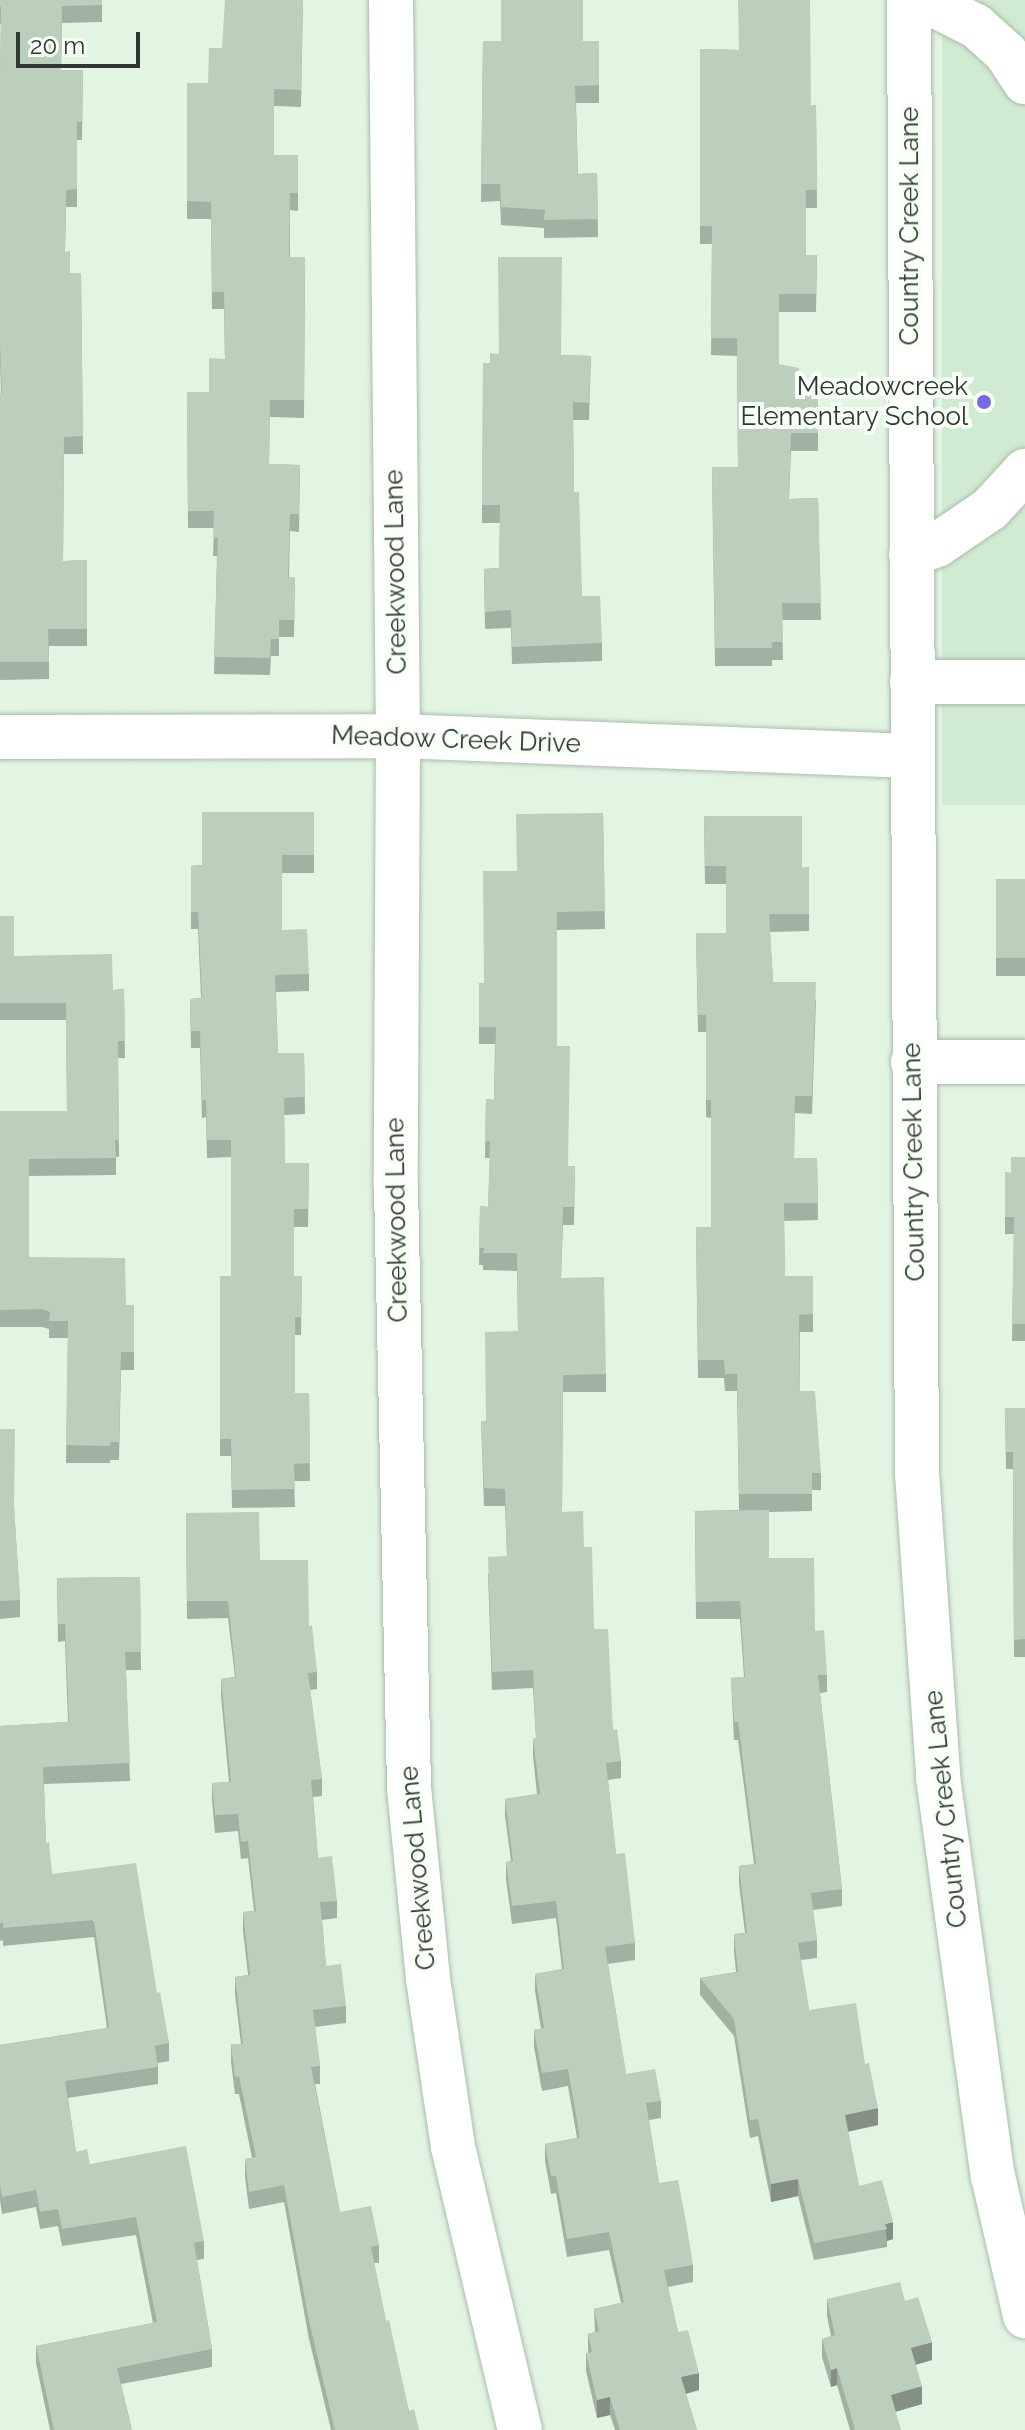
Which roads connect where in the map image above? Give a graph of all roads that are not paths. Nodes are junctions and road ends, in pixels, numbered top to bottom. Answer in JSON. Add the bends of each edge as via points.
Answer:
{"nodes":[{"id":1,"x":391,"y":0,"type":"edge"},
{"id":2,"x":909,"y":0,"type":"edge"},
{"id":3,"x":924,"y":0,"type":"edge"},
{"id":4,"x":1025,"y":82,"type":"edge"},
{"id":5,"x":1025,"y":471,"type":"edge"},
{"id":6,"x":911,"y":554,"type":"junction"},
{"id":7,"x":912,"y":682,"type":"junction"},
{"id":8,"x":1025,"y":682,"type":"edge"},
{"id":9,"x":398,"y":736,"type":"junction"},
{"id":10,"x":0,"y":737,"type":"edge"},
{"id":11,"x":911,"y":756,"type":"junction"},
{"id":12,"x":913,"y":1062,"type":"junction"},
{"id":13,"x":1025,"y":1062,"type":"edge"},
{"id":14,"x":1025,"y":2316,"type":"edge"},
{"id":15,"x":520,"y":2430,"type":"edge"}],
"edges":[{"from":1,"to":9,"type":"street","name":"Creekwood Lane"},
{"from":2,"to":6,"type":"street","name":"Country Creek Lane"},
{"from":3,"to":4,"type":"street","via":[[976,26],[1006,53]]},
{"from":5,"to":6,"type":"street","via":[[990,509],[937,545]]},
{"from":6,"to":7,"type":"street","name":"Country Creek Lane"},
{"from":7,"to":8,"type":"street"},
{"from":7,"to":11,"type":"street","name":"Country Creek Lane"},
{"from":9,"to":10,"type":"street","name":"Meadow Creek Drive"},
{"from":9,"to":11,"type":"street","name":"Meadow Creek Drive"},
{"from":9,"to":15,"type":"street","name":"Creekwood Lane","via":[[396,1187],[409,1788],[428,1979],[453,2147]]},
{"from":11,"to":12,"type":"street","name":"Country Creek Lane"},
{"from":12,"to":13,"type":"street"},
{"from":12,"to":14,"type":"street","name":"Country Creek Lane","via":[[917,1473],[938,1777],[993,2176]]}]}
